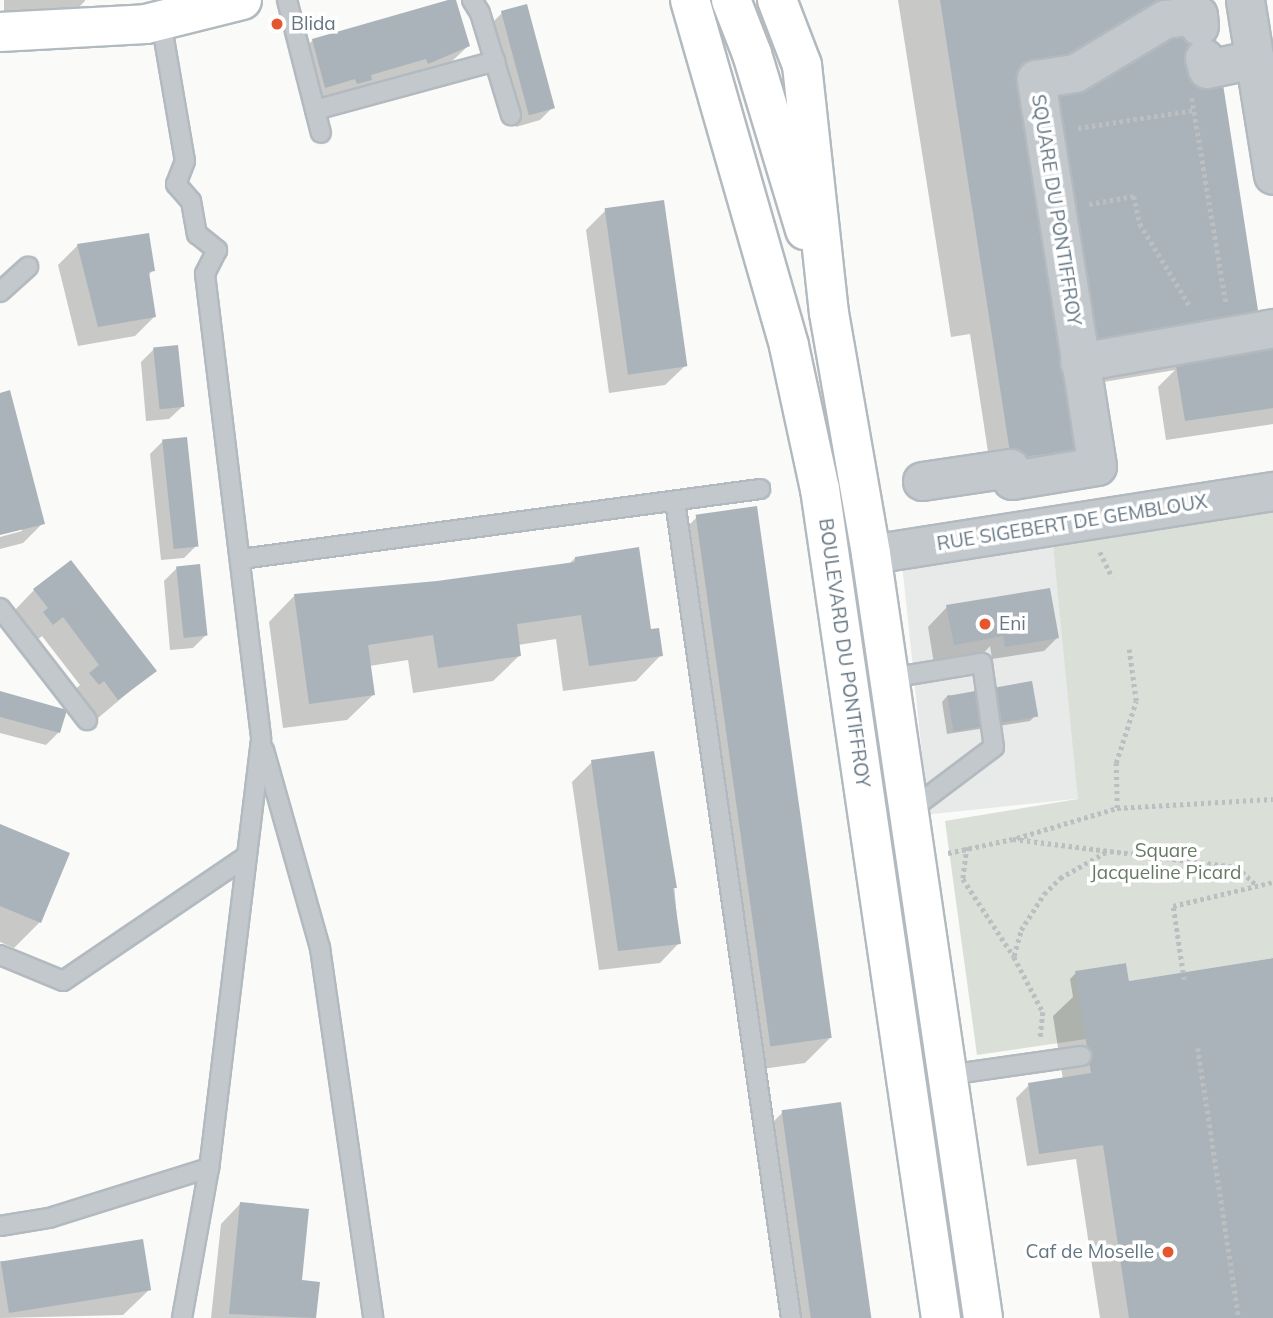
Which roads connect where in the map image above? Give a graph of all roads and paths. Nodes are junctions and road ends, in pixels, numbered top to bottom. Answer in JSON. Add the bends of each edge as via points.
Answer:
{"nodes":[{"id":1,"x":242,"y":0,"type":"edge"},
{"id":2,"x":286,"y":0,"type":"edge"},
{"id":3,"x":472,"y":0,"type":"edge"},
{"id":4,"x":670,"y":0,"type":"edge"},
{"id":5,"x":731,"y":0,"type":"edge"},
{"id":6,"x":777,"y":0,"type":"edge"},
{"id":7,"x":798,"y":0,"type":"edge"},
{"id":8,"x":1245,"y":0,"type":"edge"},
{"id":9,"x":150,"y":15,"type":"edge"},
{"id":10,"x":694,"y":16,"type":"edge"},
{"id":11,"x":0,"y":32,"type":"edge"},
{"id":12,"x":1198,"y":56,"type":"junction"},
{"id":13,"x":1255,"y":60,"type":"junction"},
{"id":14,"x":495,"y":61,"type":"junction"},
{"id":15,"x":802,"y":65,"type":"junction"},
{"id":16,"x":315,"y":110,"type":"junction"},
{"id":17,"x":1194,"y":110,"type":"junction"},
{"id":18,"x":511,"y":115,"type":"dead end"},
{"id":19,"x":321,"y":133,"type":"dead end"},
{"id":20,"x":1044,"y":133,"type":"junction"},
{"id":21,"x":1273,"y":175,"type":"edge"},
{"id":22,"x":1055,"y":210,"type":"junction"},
{"id":23,"x":28,"y":267,"type":"dead end"},
{"id":24,"x":0,"y":292,"type":"edge"},
{"id":25,"x":829,"y":313,"type":"junction"},
{"id":26,"x":1273,"y":328,"type":"edge"},
{"id":27,"x":1220,"y":337,"type":"junction"},
{"id":28,"x":1079,"y":362,"type":"junction"},
{"id":29,"x":922,"y":481,"type":"dead end"},
{"id":30,"x":760,"y":489,"type":"dead end"},
{"id":31,"x":1273,"y":491,"type":"edge"},
{"id":32,"x":675,"y":501,"type":"junction"},
{"id":33,"x":871,"y":554,"type":"junction"},
{"id":34,"x":241,"y":559,"type":"junction"},
{"id":35,"x":0,"y":608,"type":"edge"},
{"id":36,"x":1129,"y":649,"type":"dead end"},
{"id":37,"x":890,"y":678,"type":"junction"},
{"id":38,"x":88,"y":720,"type":"dead end"},
{"id":39,"x":261,"y":740,"type":"junction"},
{"id":40,"x":1273,"y":799,"type":"edge"},
{"id":41,"x":1117,"y":808,"type":"junction"},
{"id":42,"x":909,"y":811,"type":"junction"},
{"id":43,"x":1013,"y":839,"type":"junction"},
{"id":44,"x":967,"y":847,"type":"junction"},
{"id":45,"x":1108,"y":851,"type":"junction"},
{"id":46,"x":247,"y":856,"type":"junction"},
{"id":47,"x":917,"y":865,"type":"junction"},
{"id":48,"x":1273,"y":881,"type":"edge"},
{"id":49,"x":1255,"y":884,"type":"junction"},
{"id":50,"x":0,"y":954,"type":"edge"},
{"id":51,"x":1014,"y":957,"type":"junction"},
{"id":52,"x":1184,"y":980,"type":"dead end"},
{"id":53,"x":1198,"y":1048,"type":"dead end"},
{"id":54,"x":1082,"y":1056,"type":"dead end"},
{"id":55,"x":1018,"y":1067,"type":"junction"},
{"id":56,"x":948,"y":1075,"type":"junction"},
{"id":57,"x":209,"y":1168,"type":"junction"},
{"id":58,"x":0,"y":1226,"type":"edge"},
{"id":59,"x":182,"y":1318,"type":"edge"},
{"id":60,"x":373,"y":1318,"type":"edge"},
{"id":61,"x":790,"y":1318,"type":"edge"},
{"id":62,"x":941,"y":1318,"type":"edge"},
{"id":63,"x":983,"y":1318,"type":"edge"},
{"id":64,"x":1239,"y":1318,"type":"edge"}],
"edges":[{"from":1,"to":9,"type":"main road"},
{"from":2,"to":16,"type":"lane"},
{"from":3,"to":14,"type":"lane"},
{"from":4,"to":10,"type":"main road"},
{"from":5,"to":25,"type":"main road","name":"BOULEVARD DU PONTIFFROY","via":[[752,54]]},
{"from":6,"to":15,"type":"main road","name":"BOULEVARD DU PONTIFFROY"},
{"from":7,"to":15,"type":"street"},
{"from":8,"to":13,"type":"street"},
{"from":9,"to":11,"type":"main road"},
{"from":9,"to":34,"type":"lane","via":[[169,48],[185,161],[176,184],[191,201],[197,234],[217,250],[205,274],[216,393],[231,467]]},
{"from":10,"to":62,"type":"main road","name":"BOULEVARD DU PONTIFFROY","via":[[789,346],[820,489]]},
{"from":12,"to":13,"type":"street","name":"SQUARE DU PONTIFFROY","via":[[1207,69]]},
{"from":12,"to":17,"type":"path"},
{"from":12,"to":20,"type":"street","name":"SQUARE DU PONTIFFROY","via":[[1198,15],[1165,19],[1075,73],[1036,79]]},
{"from":13,"to":21,"type":"street"},
{"from":14,"to":16,"type":"lane"},
{"from":14,"to":18,"type":"lane"},
{"from":15,"to":25,"type":"main road","name":"BOULEVARD DU PONTIFFROY"},
{"from":16,"to":19,"type":"lane"},
{"from":17,"to":20,"type":"path"},
{"from":17,"to":27,"type":"path"},
{"from":20,"to":22,"type":"street","name":"SQUARE DU PONTIFFROY"},
{"from":22,"to":27,"type":"path","via":[[1134,195],[1140,224]]},
{"from":22,"to":28,"type":"street","name":"SQUARE DU PONTIFFROY"},
{"from":23,"to":24,"type":"lane"},
{"from":25,"to":33,"type":"main road","name":"BOULEVARD DU PONTIFFROY"},
{"from":26,"to":27,"type":"street"},
{"from":27,"to":28,"type":"street"},
{"from":28,"to":29,"type":"street","name":"SQUARE DU PONTIFFROY","via":[[1097,466],[1012,480],[1010,468]]},
{"from":30,"to":32,"type":"lane"},
{"from":31,"to":33,"type":"street","name":"RUE SIGEBERT DE GEMBLOUX"},
{"from":32,"to":34,"type":"lane"},
{"from":32,"to":61,"type":"lane"},
{"from":33,"to":37,"type":"main road","name":"BOULEVARD DU PONTIFFROY"},
{"from":34,"to":39,"type":"lane"},
{"from":35,"to":38,"type":"lane"},
{"from":36,"to":41,"type":"path","via":[[1136,701],[1116,763]]},
{"from":37,"to":42,"type":"main road","name":"BOULEVARD DU PONTIFFROY"},
{"from":37,"to":42,"type":"lane","via":[[982,663],[994,747]]},
{"from":39,"to":46,"type":"lane"},
{"from":39,"to":60,"type":"lane","via":[[320,948]]},
{"from":40,"to":41,"type":"path"},
{"from":41,"to":43,"type":"path"},
{"from":42,"to":47,"type":"main road","name":"BOULEVARD DU PONTIFFROY"},
{"from":43,"to":44,"type":"path"},
{"from":43,"to":45,"type":"path"},
{"from":44,"to":47,"type":"path"},
{"from":44,"to":51,"type":"path","via":[[962,879]]},
{"from":45,"to":49,"type":"path","via":[[1237,867]]},
{"from":45,"to":51,"type":"path","via":[[1060,878],[1044,894],[1021,930]]},
{"from":46,"to":50,"type":"lane","via":[[63,981]]},
{"from":46,"to":57,"type":"lane"},
{"from":47,"to":56,"type":"main road","name":"BOULEVARD DU PONTIFFROY"},
{"from":48,"to":49,"type":"path"},
{"from":49,"to":52,"type":"path","via":[[1172,906]]},
{"from":51,"to":55,"type":"path","via":[[1043,1012],[1043,1035]]},
{"from":53,"to":64,"type":"path"},
{"from":54,"to":55,"type":"lane"},
{"from":55,"to":56,"type":"lane"},
{"from":56,"to":63,"type":"main road","name":"BOULEVARD DU PONTIFFROY"},
{"from":57,"to":58,"type":"lane","via":[[49,1218]]},
{"from":57,"to":59,"type":"lane"}]}
